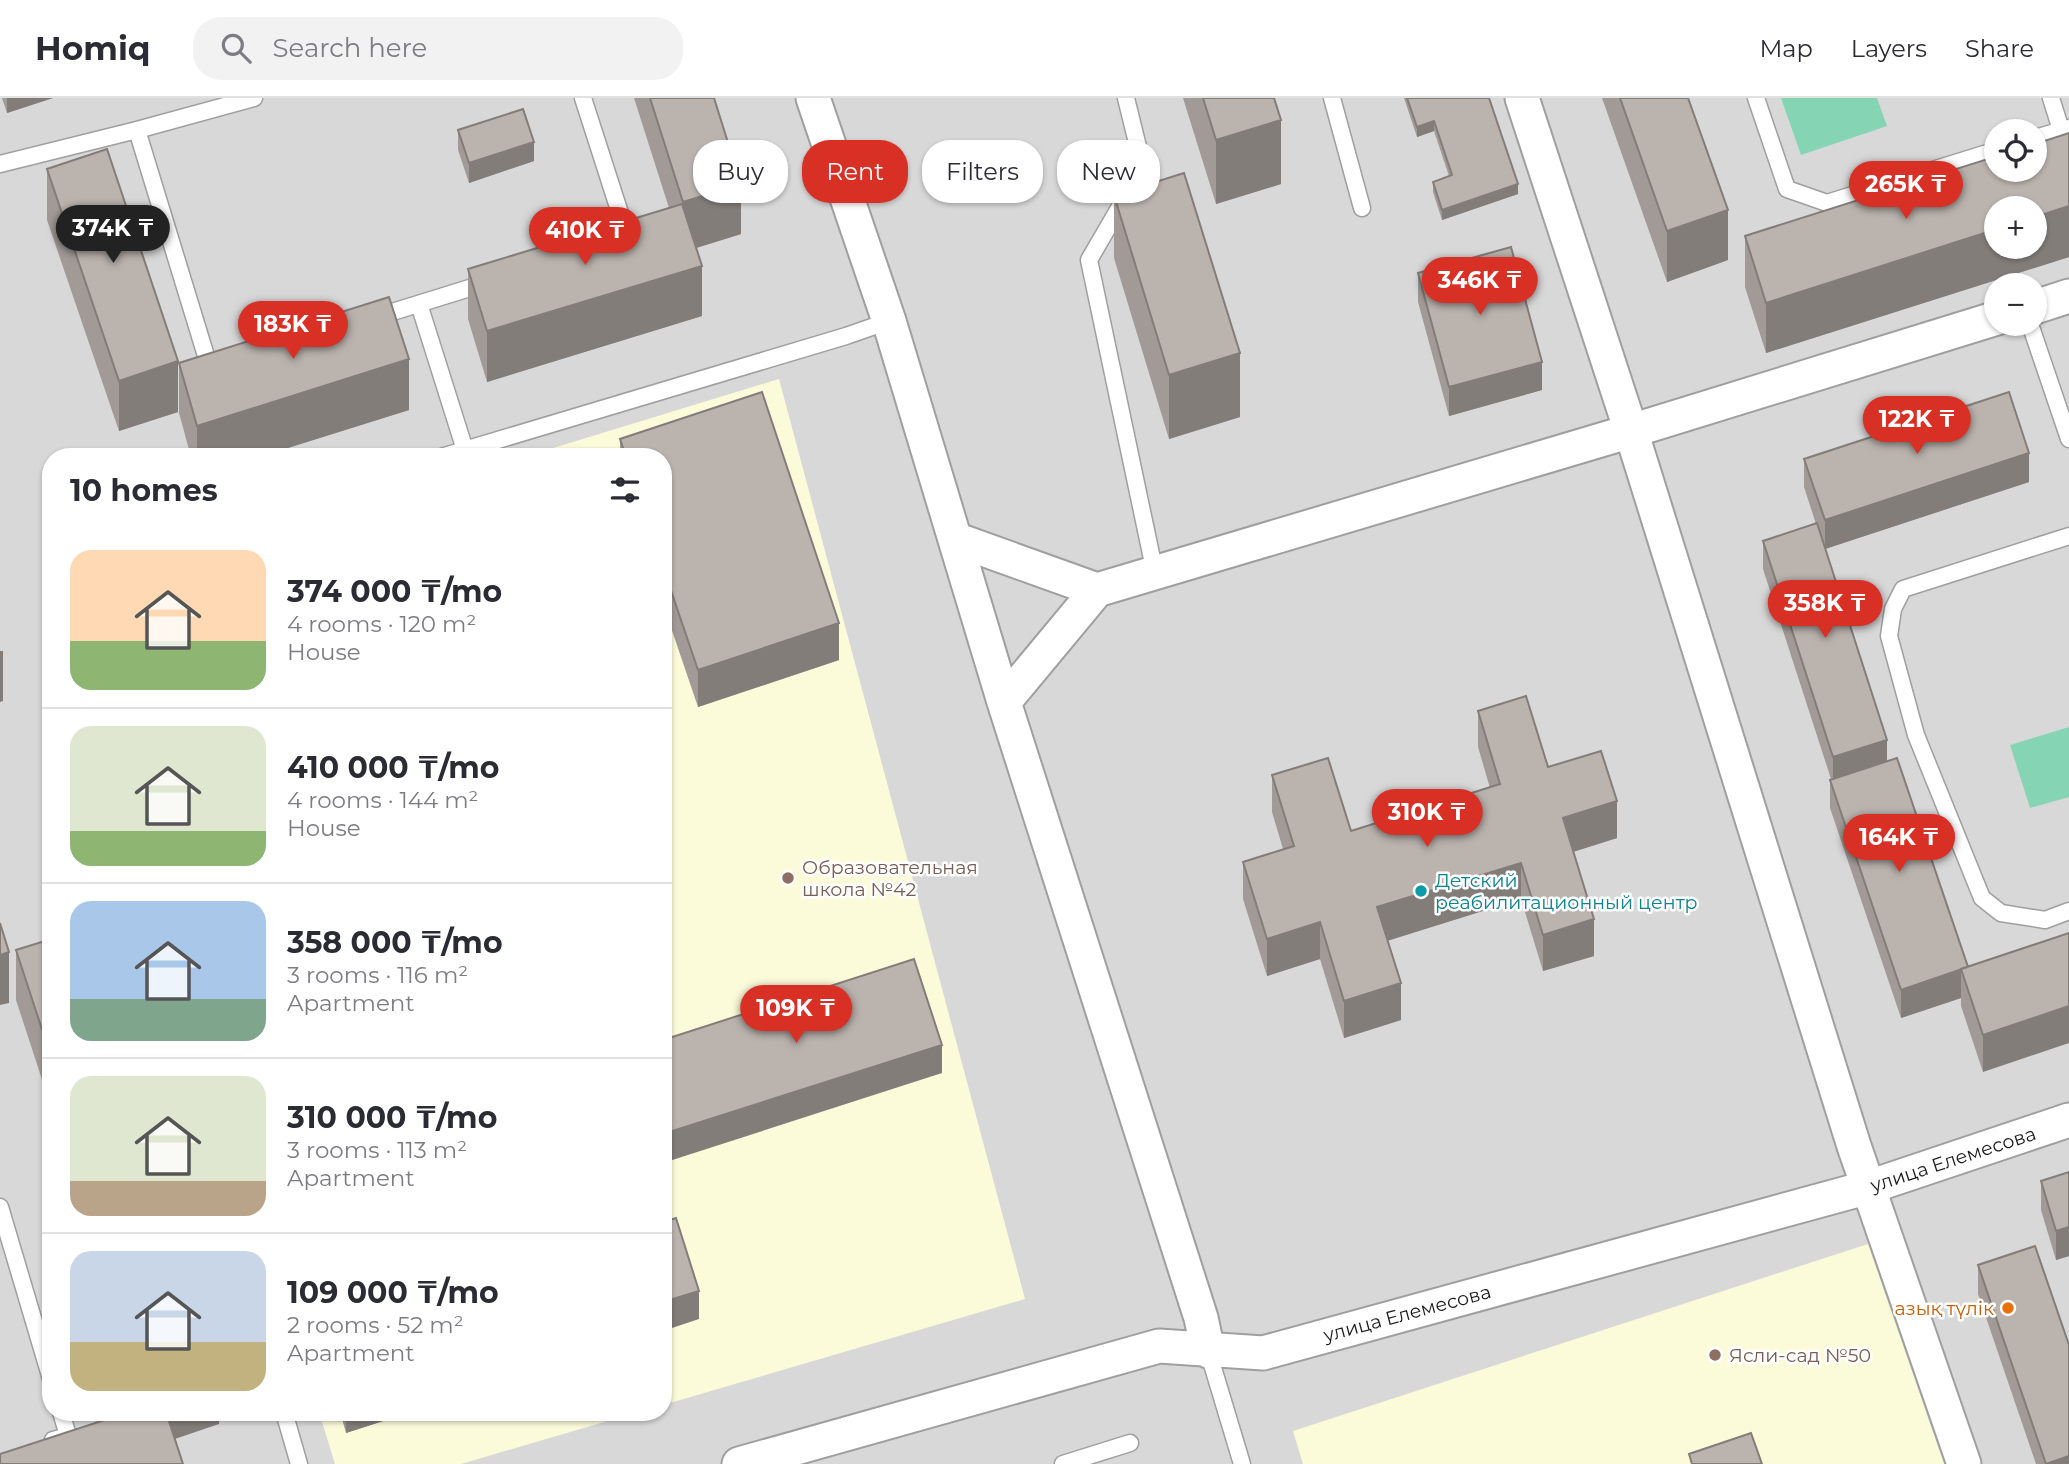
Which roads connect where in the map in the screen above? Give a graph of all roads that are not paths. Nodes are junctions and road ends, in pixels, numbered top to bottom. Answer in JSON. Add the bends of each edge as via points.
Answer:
{"nodes":[{"id":1,"x":254,"y":98,"type":"edge"},
{"id":2,"x":583,"y":98,"type":"edge"},
{"id":3,"x":813,"y":98,"type":"edge"},
{"id":4,"x":1126,"y":98,"type":"edge"},
{"id":5,"x":1332,"y":98,"type":"edge"},
{"id":6,"x":1522,"y":98,"type":"edge"},
{"id":7,"x":1756,"y":98,"type":"edge"},
{"id":8,"x":2051,"y":98,"type":"edge"},
{"id":9,"x":2065,"y":129,"type":"edge"},
{"id":10,"x":137,"y":130,"type":"junction"},
{"id":11,"x":2047,"y":134,"type":"edge"},
{"id":12,"x":1984,"y":154,"type":"edge"},
{"id":13,"x":0,"y":164,"type":"edge"},
{"id":14,"x":1362,"y":208,"type":"dead end"},
{"id":15,"x":602,"y":246,"type":"edge"},
{"id":16,"x":498,"y":279,"type":"edge"},
{"id":17,"x":2069,"y":296,"type":"edge"},
{"id":18,"x":2047,"y":303,"type":"edge"},
{"id":19,"x":419,"y":304,"type":"junction"},
{"id":20,"x":888,"y":321,"type":"junction"},
{"id":21,"x":1984,"y":322,"type":"edge"},
{"id":22,"x":354,"y":324,"type":"edge"},
{"id":23,"x":2034,"y":336,"type":"edge"},
{"id":24,"x":236,"y":361,"type":"edge"},
{"id":25,"x":1631,"y":431,"type":"junction"},
{"id":26,"x":2069,"y":439,"type":"edge"},
{"id":27,"x":465,"y":448,"type":"edge"},
{"id":28,"x":473,"y":448,"type":"edge"},
{"id":29,"x":2069,"y":536,"type":"edge"},
{"id":30,"x":955,"y":539,"type":"junction"},
{"id":31,"x":1155,"y":573,"type":"junction"},
{"id":32,"x":1097,"y":590,"type":"junction"},
{"id":33,"x":1004,"y":702,"type":"junction"},
{"id":34,"x":2069,"y":911,"type":"edge"},
{"id":35,"x":2069,"y":1120,"type":"edge"},
{"id":36,"x":1869,"y":1187,"type":"junction"},
{"id":37,"x":0,"y":1207,"type":"edge"},
{"id":38,"x":42,"y":1348,"type":"edge"},
{"id":39,"x":1208,"y":1350,"type":"junction"},
{"id":40,"x":64,"y":1421,"type":"edge"},
{"id":41,"x":287,"y":1421,"type":"edge"},
{"id":42,"x":1130,"y":1443,"type":"dead end"},
{"id":43,"x":34,"y":1446,"type":"edge"},
{"id":44,"x":299,"y":1464,"type":"edge"},
{"id":45,"x":739,"y":1464,"type":"edge"},
{"id":46,"x":1063,"y":1464,"type":"edge"},
{"id":47,"x":1242,"y":1464,"type":"edge"},
{"id":48,"x":1964,"y":1464,"type":"edge"}],
"edges":[{"from":1,"to":10,"type":"lane"},
{"from":2,"to":15,"type":"lane","via":[[628,238]]},
{"from":3,"to":20,"type":"street"},
{"from":4,"to":31,"type":"lane","via":[[1143,167],[1088,260]]},
{"from":5,"to":14,"type":"lane"},
{"from":6,"to":25,"type":"street"},
{"from":7,"to":12,"type":"lane","via":[[1787,189],[1827,203]]},
{"from":8,"to":9,"type":"lane"},
{"from":9,"to":11,"type":"lane"},
{"from":10,"to":13,"type":"lane"},
{"from":10,"to":24,"type":"lane","via":[[210,369]]},
{"from":16,"to":19,"type":"lane"},
{"from":17,"to":18,"type":"street"},
{"from":19,"to":22,"type":"lane"},
{"from":19,"to":27,"type":"lane"},
{"from":20,"to":28,"type":"lane"},
{"from":20,"to":30,"type":"street"},
{"from":21,"to":25,"type":"street"},
{"from":23,"to":26,"type":"lane"},
{"from":25,"to":31,"type":"street"},
{"from":25,"to":36,"type":"street"},
{"from":29,"to":34,"type":"lane","via":[[1903,589],[1893,610],[1889,636],[1916,735],[1982,898],[2001,914],[2045,920]]},
{"from":30,"to":32,"type":"street"},
{"from":30,"to":33,"type":"street"},
{"from":31,"to":32,"type":"street"},
{"from":32,"to":33,"type":"street"},
{"from":33,"to":39,"type":"street"},
{"from":35,"to":36,"type":"street","name":"улица Елемесова"},
{"from":36,"to":39,"type":"street","name":"улица Елемесова","via":[[1263,1353]]},
{"from":36,"to":48,"type":"street"},
{"from":37,"to":38,"type":"lane"},
{"from":39,"to":45,"type":"street","name":"улица Елемесова","via":[[1159,1346]]},
{"from":39,"to":47,"type":"lane"},
{"from":40,"to":43,"type":"lane","via":[[68,1436]]},
{"from":41,"to":44,"type":"lane"},
{"from":42,"to":46,"type":"lane"}]}
